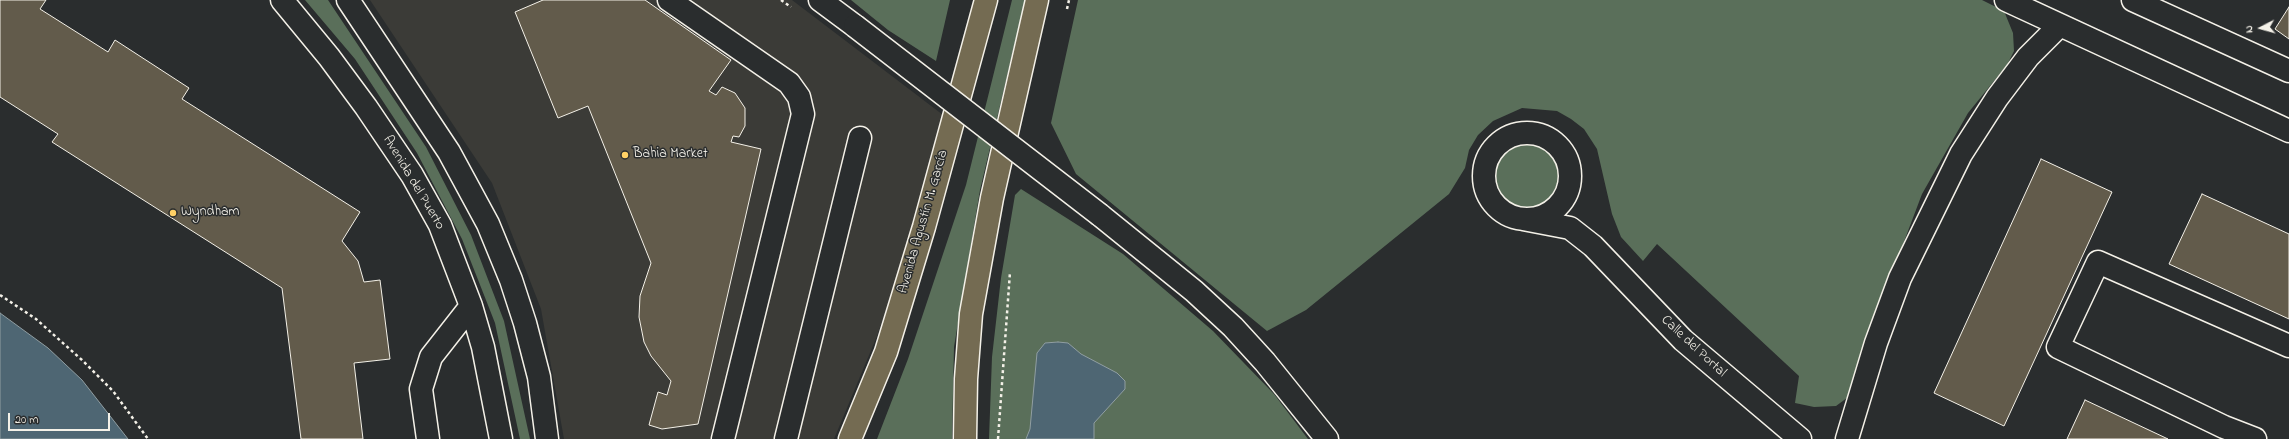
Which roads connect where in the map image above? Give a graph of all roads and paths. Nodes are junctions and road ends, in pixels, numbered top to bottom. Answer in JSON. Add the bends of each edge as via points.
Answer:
{"nodes":[{"id":1,"x":282,"y":0,"type":"edge"},
{"id":2,"x":348,"y":0,"type":"edge"},
{"id":3,"x":669,"y":0,"type":"edge"},
{"id":4,"x":820,"y":0,"type":"edge"},
{"id":5,"x":986,"y":0,"type":"edge"},
{"id":6,"x":1037,"y":0,"type":"edge"},
{"id":7,"x":1069,"y":0,"type":"edge"},
{"id":8,"x":2006,"y":0,"type":"edge"},
{"id":9,"x":2133,"y":0,"type":"edge"},
{"id":10,"x":1066,"y":15,"type":"dead end"},
{"id":11,"x":2059,"y":26,"type":"junction"},
{"id":12,"x":2289,"y":71,"type":"edge"},
{"id":13,"x":2289,"y":131,"type":"edge"},
{"id":14,"x":860,"y":138,"type":"dead end"},
{"id":15,"x":1570,"y":180,"type":"junction"},
{"id":16,"x":1523,"y":219,"type":"junction"},
{"id":17,"x":1593,"y":246,"type":"junction"},
{"id":18,"x":1010,"y":271,"type":"dead end"},
{"id":19,"x":0,"y":294,"type":"edge"},
{"id":20,"x":471,"y":306,"type":"junction"},
{"id":21,"x":2289,"y":346,"type":"edge"},
{"id":22,"x":148,"y":439,"type":"edge"},
{"id":23,"x":428,"y":439,"type":"edge"},
{"id":24,"x":501,"y":439,"type":"edge"},
{"id":25,"x":547,"y":439,"type":"edge"},
{"id":26,"x":723,"y":439,"type":"edge"},
{"id":27,"x":786,"y":439,"type":"edge"},
{"id":28,"x":850,"y":439,"type":"edge"},
{"id":29,"x":965,"y":439,"type":"edge"},
{"id":30,"x":998,"y":439,"type":"edge"},
{"id":31,"x":1327,"y":439,"type":"edge"},
{"id":32,"x":1800,"y":439,"type":"edge"},
{"id":33,"x":1847,"y":439,"type":"edge"},
{"id":34,"x":2255,"y":439,"type":"edge"}],
"edges":[{"from":1,"to":20,"type":"street","name":"Avenida del Puerto","via":[[334,63],[412,175],[440,225]]},
{"from":2,"to":25,"type":"street","via":[[449,152],[488,224],[526,323],[539,377]]},
{"from":3,"to":26,"type":"street","via":[[789,83],[799,96],[803,114]]},
{"from":4,"to":31,"type":"street","bridge":true,"via":[[1100,215],[1194,291],[1233,327],[1265,362]]},
{"from":5,"to":28,"type":"main road","name":"Avenida Agustín M. García","via":[[924,228],[886,352]]},
{"from":6,"to":29,"type":"main road","via":[[992,198],[971,314]]},
{"from":7,"to":10,"type":"path"},
{"from":8,"to":11,"type":"street"},
{"from":9,"to":12,"type":"street"},
{"from":11,"to":13,"type":"street"},
{"from":11,"to":33,"type":"street","via":[[2028,57],[1997,98],[1961,154],[1900,278],[1876,343]]},
{"from":14,"to":27,"type":"street"},
{"from":15,"to":16,"type":"street","via":[[1567,193],[1549,213]]},
{"from":15,"to":16,"type":"street","via":[[1564,152],[1541,135],[1527,132],[1500,142],[1490,153],[1484,181],[1497,207],[1509,215]]},
{"from":15,"to":17,"type":"street","via":[[1578,221]]},
{"from":16,"to":17,"type":"street","via":[[1570,228]]},
{"from":17,"to":32,"type":"street","name":"Calle del Portal","via":[[1683,340]]},
{"from":18,"to":30,"type":"path"},
{"from":19,"to":22,"type":"path","via":[[36,319],[82,360],[113,391]]},
{"from":20,"to":23,"type":"street","via":[[431,357],[421,389]]},
{"from":20,"to":24,"type":"street","name":"Avenida del Puerto","via":[[483,347]]},
{"from":21,"to":34,"type":"street","via":[[2098,262],[2058,347],[2224,427]]}]}
